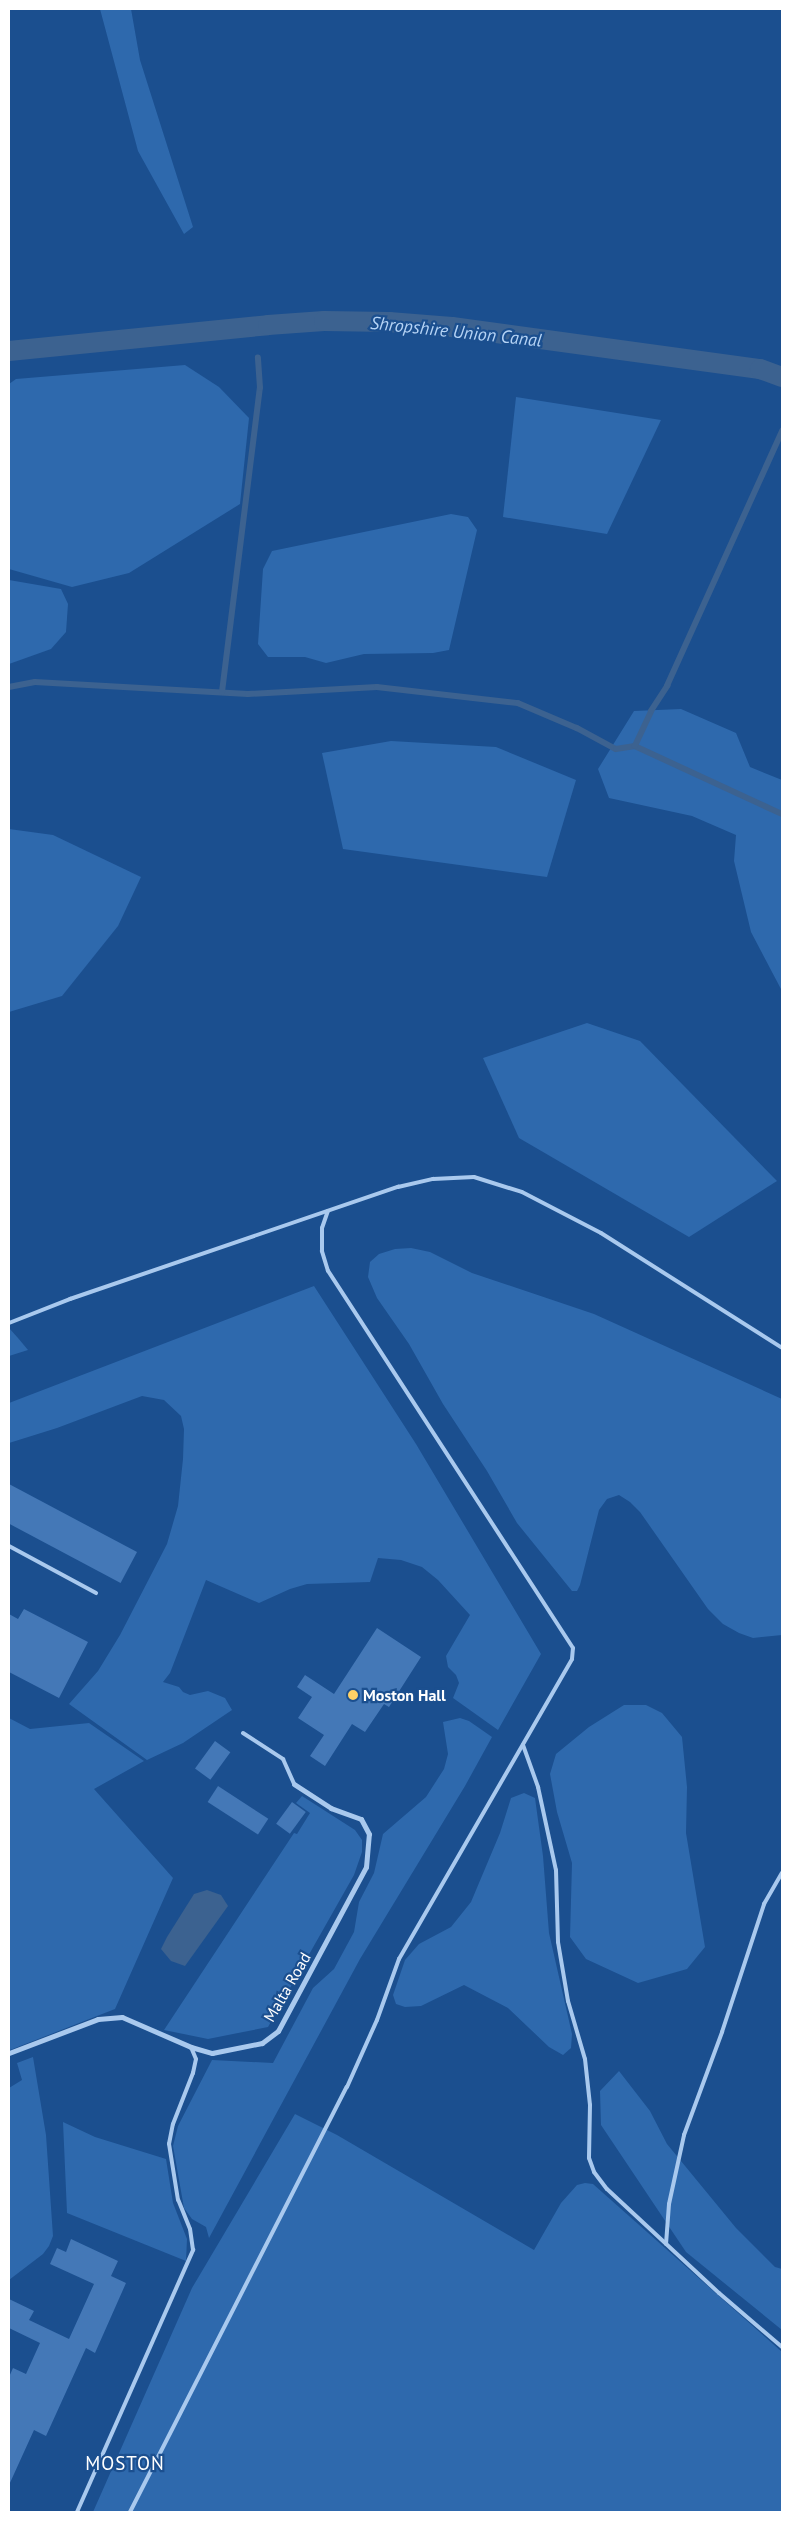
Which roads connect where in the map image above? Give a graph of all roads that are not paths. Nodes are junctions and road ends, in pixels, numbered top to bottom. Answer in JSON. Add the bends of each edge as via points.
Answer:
{"nodes":[{"id":1,"x":328,"y":1211,"type":"junction"},
{"id":2,"x":9,"y":1323,"type":"edge"},
{"id":3,"x":782,"y":1348,"type":"edge"},
{"id":4,"x":9,"y":1546,"type":"edge"},
{"id":5,"x":96,"y":1593,"type":"dead end"},
{"id":6,"x":243,"y":1733,"type":"dead end"},
{"id":7,"x":523,"y":1745,"type":"junction"},
{"id":8,"x":294,"y":1784,"type":"joint"},
{"id":9,"x":782,"y":1873,"type":"edge"},
{"id":10,"x":191,"y":2047,"type":"junction"},
{"id":11,"x":9,"y":2053,"type":"edge"},
{"id":12,"x":666,"y":2244,"type":"junction"},
{"id":13,"x":782,"y":2347,"type":"edge"},
{"id":14,"x":77,"y":2512,"type":"edge"},
{"id":15,"x":130,"y":2512,"type":"edge"}],
"edges":[{"from":1,"to":2,"type":"lane"},
{"from":1,"to":3,"type":"lane","via":[[398,1187],[433,1179],[474,1177],[522,1192],[601,1233]]},
{"from":1,"to":7,"type":"lane","via":[[322,1228],[322,1252],[328,1271],[573,1648],[572,1659]]},
{"from":4,"to":5,"type":"lane"},
{"from":6,"to":8,"type":"lane","via":[[284,1760]]},
{"from":7,"to":12,"type":"lane","via":[[538,1787],[556,1870],[558,1942],[568,2001],[585,2059],[590,2105],[589,2158],[594,2172],[607,2189]]},
{"from":7,"to":15,"type":"lane","via":[[399,1959],[347,2088]]},
{"from":8,"to":10,"type":"street","name":"Malta Road","via":[[331,1808],[361,1819],[369,1834],[366,1867],[278,2031],[262,2043],[212,2053]]},
{"from":9,"to":12,"type":"lane","via":[[764,1904],[684,2135],[669,2204]]},
{"from":10,"to":11,"type":"street","name":"Malta Road","via":[[122,2017],[98,2019]]},
{"from":10,"to":14,"type":"lane","via":[[196,2058],[193,2073],[168,2144],[178,2200],[190,2229],[194,2250]]},
{"from":12,"to":13,"type":"lane"}]}
